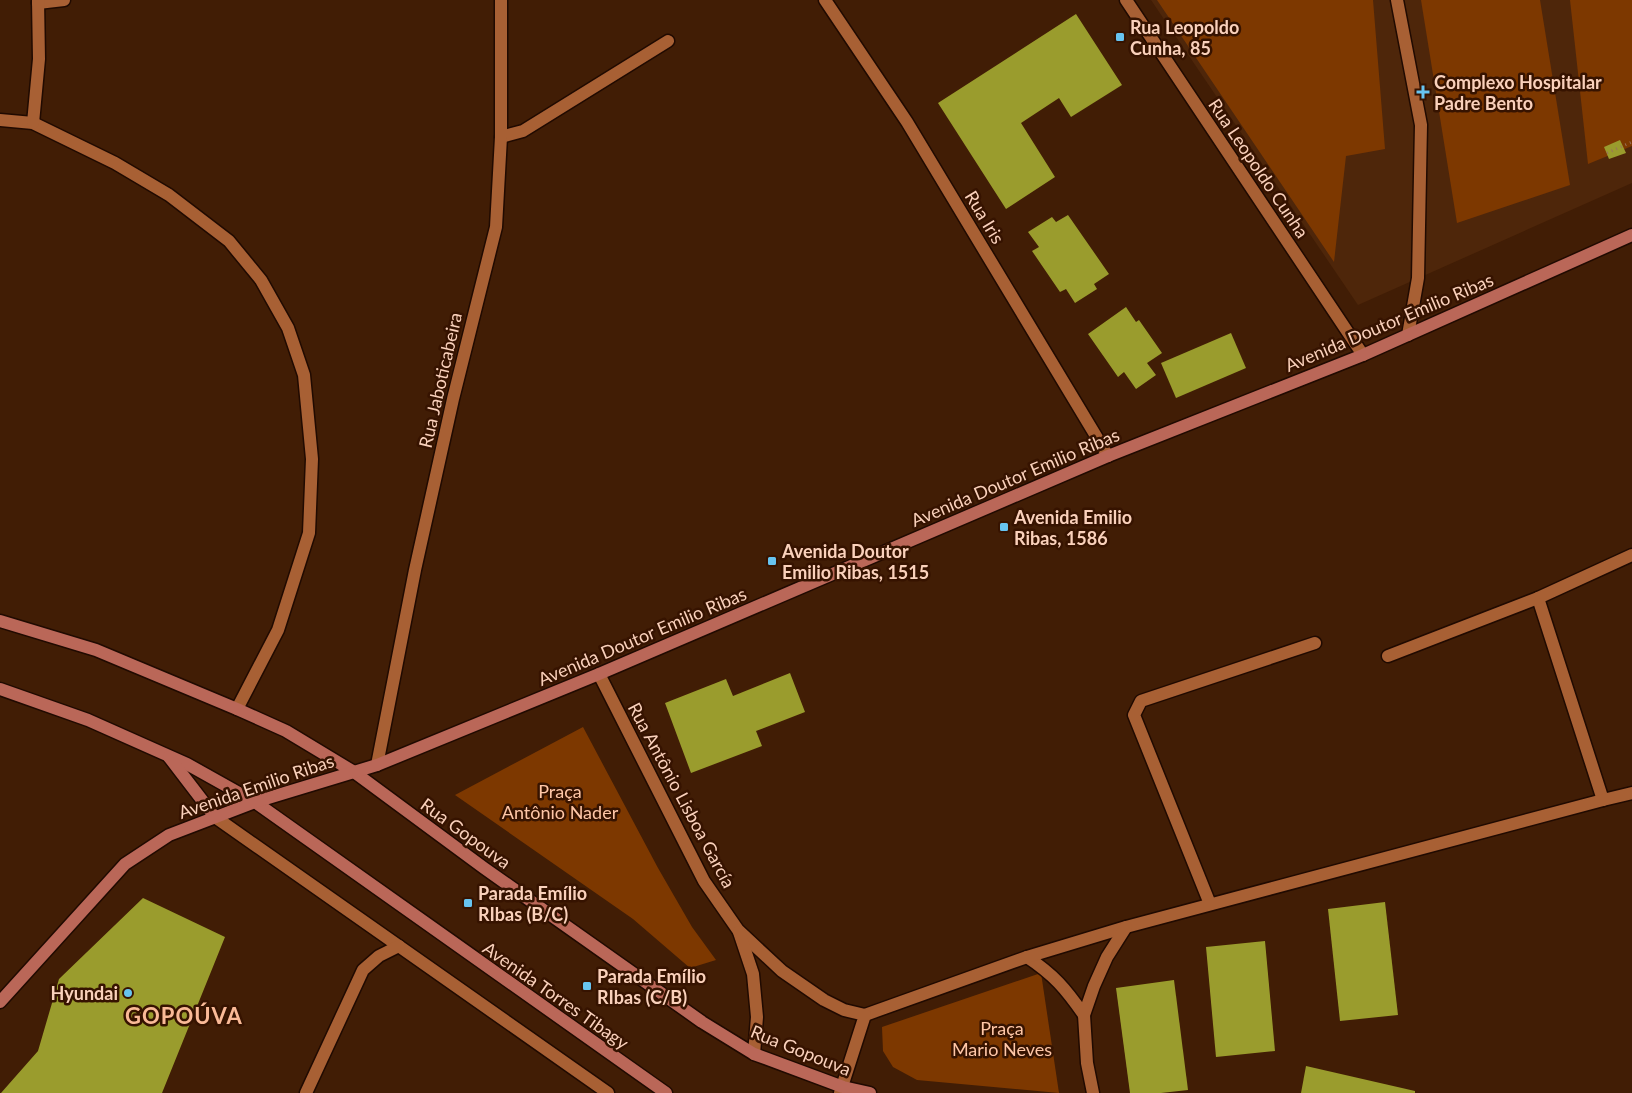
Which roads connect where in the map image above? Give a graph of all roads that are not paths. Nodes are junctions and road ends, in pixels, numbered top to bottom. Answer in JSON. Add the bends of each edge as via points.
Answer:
{"nodes":[{"id":1,"x":64,"y":0,"type":"edge"},
{"id":2,"x":501,"y":0,"type":"edge"},
{"id":3,"x":825,"y":0,"type":"edge"},
{"id":4,"x":1126,"y":0,"type":"edge"},
{"id":5,"x":1397,"y":0,"type":"edge"},
{"id":6,"x":38,"y":1,"type":"edge"},
{"id":7,"x":668,"y":41,"type":"dead end"},
{"id":8,"x":0,"y":120,"type":"edge"},
{"id":9,"x":33,"y":123,"type":"junction"},
{"id":10,"x":501,"y":137,"type":"junction"},
{"id":11,"x":1632,"y":235,"type":"edge"},
{"id":12,"x":1408,"y":335,"type":"junction"},
{"id":13,"x":1363,"y":355,"type":"junction"},
{"id":14,"x":1108,"y":456,"type":"junction"},
{"id":15,"x":1632,"y":555,"type":"edge"},
{"id":16,"x":1538,"y":598,"type":"junction"},
{"id":17,"x":0,"y":621,"type":"edge"},
{"id":18,"x":1315,"y":643,"type":"dead end"},
{"id":19,"x":1388,"y":656,"type":"dead end"},
{"id":20,"x":599,"y":674,"type":"junction"},
{"id":21,"x":0,"y":689,"type":"edge"},
{"id":22,"x":238,"y":709,"type":"junction"},
{"id":23,"x":168,"y":755,"type":"junction"},
{"id":24,"x":377,"y":765,"type":"junction"},
{"id":25,"x":354,"y":772,"type":"junction"},
{"id":26,"x":1632,"y":793,"type":"edge"},
{"id":27,"x":1603,"y":800,"type":"junction"},
{"id":28,"x":255,"y":802,"type":"junction"},
{"id":29,"x":216,"y":817,"type":"junction"},
{"id":30,"x":1210,"y":904,"type":"junction"},
{"id":31,"x":1126,"y":927,"type":"junction"},
{"id":32,"x":738,"y":930,"type":"junction"},
{"id":33,"x":399,"y":946,"type":"junction"},
{"id":34,"x":1027,"y":957,"type":"junction"},
{"id":35,"x":0,"y":1002,"type":"edge"},
{"id":36,"x":865,"y":1015,"type":"junction"},
{"id":37,"x":1084,"y":1015,"type":"junction"},
{"id":38,"x":754,"y":1054,"type":"junction"},
{"id":39,"x":842,"y":1090,"type":"edge"},
{"id":40,"x":306,"y":1093,"type":"edge"},
{"id":41,"x":608,"y":1093,"type":"edge"},
{"id":42,"x":666,"y":1093,"type":"edge"},
{"id":43,"x":870,"y":1093,"type":"edge"},
{"id":44,"x":1093,"y":1093,"type":"edge"}],
"edges":[{"from":1,"to":6,"type":"street"},
{"from":2,"to":10,"type":"street","name":"Rua Jaboticabeira"},
{"from":3,"to":14,"type":"street","name":"Rua Iris","via":[[907,122]]},
{"from":4,"to":13,"type":"street","name":"Rua Leopoldo Cunha"},
{"from":5,"to":12,"type":"street","via":[[1421,125],[1418,278]]},
{"from":6,"to":9,"type":"street","via":[[39,59]]},
{"from":7,"to":10,"type":"street","via":[[523,131]]},
{"from":8,"to":9,"type":"street"},
{"from":9,"to":22,"type":"street","via":[[115,163],[169,195],[229,241],[261,280],[288,328],[304,374],[312,459],[309,533],[278,630]]},
{"from":10,"to":24,"type":"street","name":"Rua Jaboticabeira","via":[[496,227],[448,418]]},
{"from":11,"to":12,"type":"main road","name":"Avenida Doutor Emilio Ribas"},
{"from":12,"to":13,"type":"main road","name":"Avenida Doutor Emilio Ribas"},
{"from":13,"to":14,"type":"main road","name":"Avenida Doutor Emilio Ribas"},
{"from":14,"to":20,"type":"main road","name":"Avenida Doutor Emilio Ribas"},
{"from":15,"to":16,"type":"street"},
{"from":16,"to":19,"type":"street"},
{"from":16,"to":27,"type":"street"},
{"from":17,"to":22,"type":"main road","name":"Rua Gopouva","via":[[96,650]]},
{"from":18,"to":30,"type":"street","via":[[1141,701],[1134,715]]},
{"from":20,"to":24,"type":"main road","name":"Avenida Doutor Emilio Ribas"},
{"from":20,"to":32,"type":"street","name":"Rua Antônio Lisboa García","via":[[704,882]]},
{"from":21,"to":23,"type":"main road","name":"Avenida Torres Tibagy","via":[[88,720]]},
{"from":22,"to":25,"type":"main road","name":"Rua Gopouva","via":[[286,731]]},
{"from":23,"to":28,"type":"main road","name":"Avenida Torres Tibagy"},
{"from":23,"to":29,"type":"main road"},
{"from":24,"to":25,"type":"main road","name":"Avenida Doutor Emilio Ribas"},
{"from":25,"to":28,"type":"main road","name":"Avenida Emilio Ribas"},
{"from":25,"to":38,"type":"main road","name":"Rua Gopouva","via":[[484,868],[694,1016]]},
{"from":26,"to":27,"type":"street"},
{"from":27,"to":30,"type":"street"},
{"from":28,"to":29,"type":"main road","name":"Avenida Emilio Ribas"},
{"from":28,"to":42,"type":"main road","name":"Avenida Torres Tibagy"},
{"from":29,"to":33,"type":"street"},
{"from":29,"to":35,"type":"main road","name":"Avenida Emilio Ribas","via":[[169,835],[125,864]]},
{"from":30,"to":31,"type":"street"},
{"from":31,"to":34,"type":"street"},
{"from":31,"to":37,"type":"street","via":[[1107,957]]},
{"from":32,"to":36,"type":"street","name":"Rua Antônio Lisboa García","via":[[782,971],[817,995],[844,1010]]},
{"from":32,"to":38,"type":"street","name":"Rua Antônio Lisboa García","via":[[753,974],[757,1017]]},
{"from":33,"to":40,"type":"street","via":[[379,956],[364,970]]},
{"from":33,"to":41,"type":"street"},
{"from":34,"to":36,"type":"street"},
{"from":34,"to":37,"type":"street","via":[[1064,987]]},
{"from":36,"to":39,"type":"street"},
{"from":37,"to":44,"type":"street","via":[[1086,1063]]},
{"from":38,"to":39,"type":"main road","name":"Rua Gopouva"},
{"from":39,"to":43,"type":"main road","name":"Rua Gopouva"}]}
